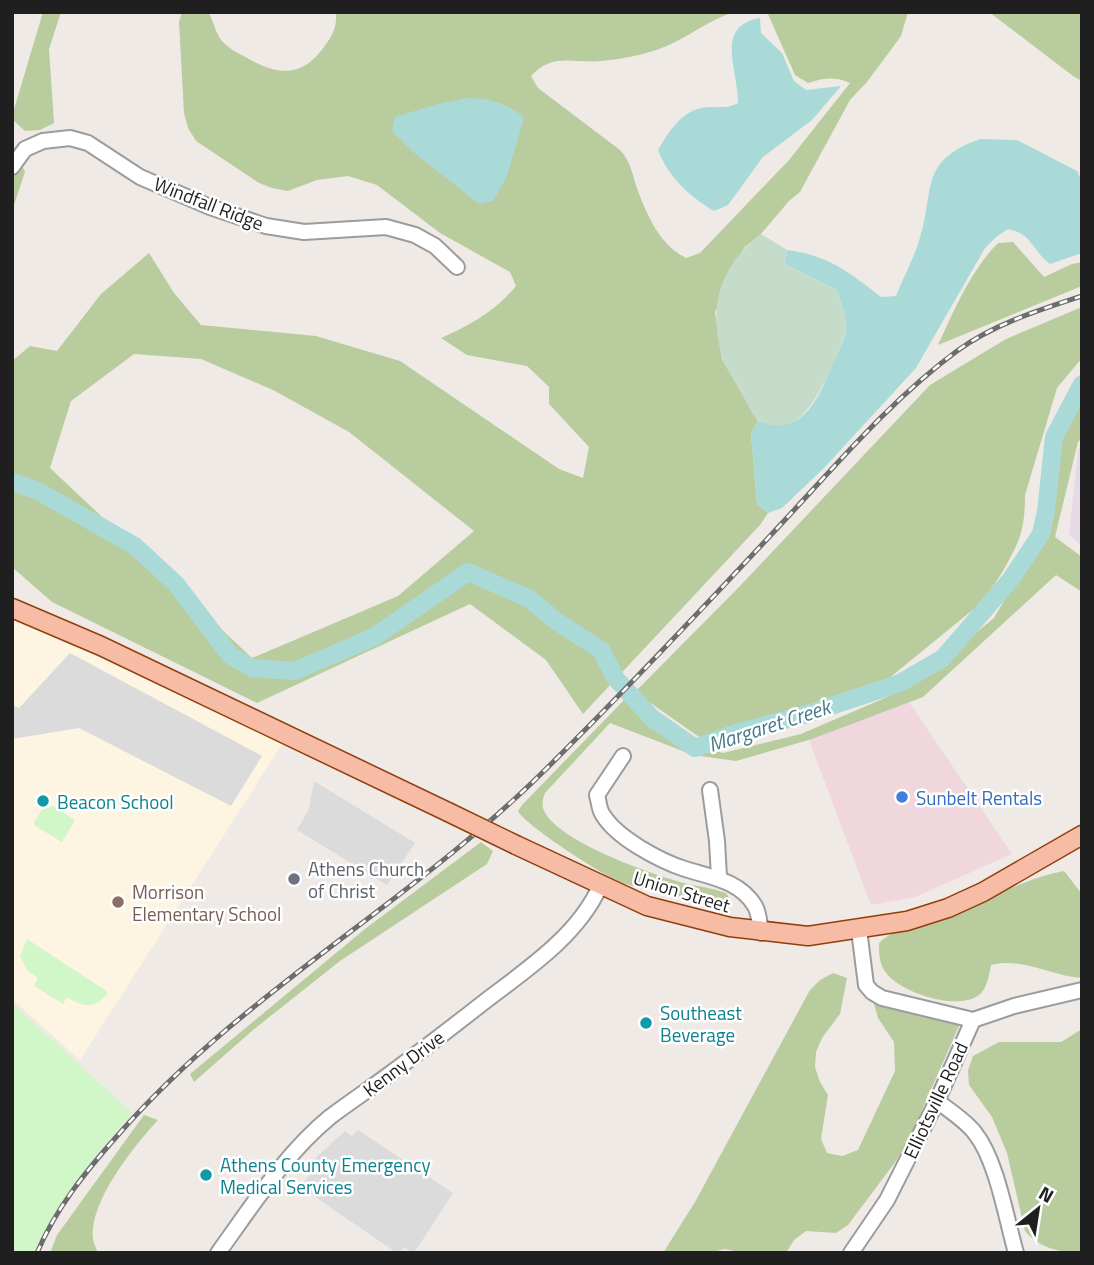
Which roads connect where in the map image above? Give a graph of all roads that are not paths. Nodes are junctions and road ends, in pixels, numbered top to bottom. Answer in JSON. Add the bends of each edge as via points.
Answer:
{"nodes":[{"id":1,"x":12,"y":167,"type":"edge"},
{"id":2,"x":457,"y":267,"type":"dead end"},
{"id":3,"x":12,"y":608,"type":"edge"},
{"id":4,"x":623,"y":756,"type":"dead end"},
{"id":5,"x":710,"y":790,"type":"dead end"},
{"id":6,"x":1082,"y":835,"type":"edge"},
{"id":7,"x":719,"y":877,"type":"junction"},
{"id":8,"x":600,"y":886,"type":"junction"},
{"id":9,"x":859,"y":930,"type":"junction"},
{"id":10,"x":761,"y":933,"type":"junction"},
{"id":11,"x":1082,"y":990,"type":"edge"},
{"id":12,"x":973,"y":1020,"type":"junction"},
{"id":13,"x":937,"y":1101,"type":"junction"},
{"id":14,"x":218,"y":1253,"type":"edge"},
{"id":15,"x":851,"y":1253,"type":"edge"},
{"id":16,"x":1016,"y":1253,"type":"edge"}],
"edges":[{"from":1,"to":2,"type":"street","name":"Windfall Ridge","via":[[25,149],[70,138],[88,143],[140,177],[266,226],[304,232],[386,227],[435,246]]},
{"from":3,"to":8,"type":"main road","name":"Union Street","bridge":true,"via":[[101,646]]},
{"from":4,"to":7,"type":"street","via":[[597,795],[601,813],[611,826],[684,869]]},
{"from":5,"to":7,"type":"street"},
{"from":6,"to":9,"type":"main road","name":"Union Street","via":[[948,908]]},
{"from":7,"to":10,"type":"street","via":[[756,907]]},
{"from":8,"to":10,"type":"main road","name":"Union Street","via":[[691,919]]},
{"from":8,"to":14,"type":"street","name":"Kenny Drive","via":[[594,900],[550,949],[304,1142]]},
{"from":9,"to":10,"type":"main road","name":"Union Street","via":[[808,936]]},
{"from":9,"to":12,"type":"street","name":"Elliotsville Road","via":[[866,985],[872,992]]},
{"from":11,"to":12,"type":"street"},
{"from":12,"to":13,"type":"street","name":"Elliotsville Road"},
{"from":13,"to":15,"type":"street","name":"Elliotsville Road","via":[[887,1200]]},
{"from":13,"to":16,"type":"street","via":[[983,1144]]}]}
